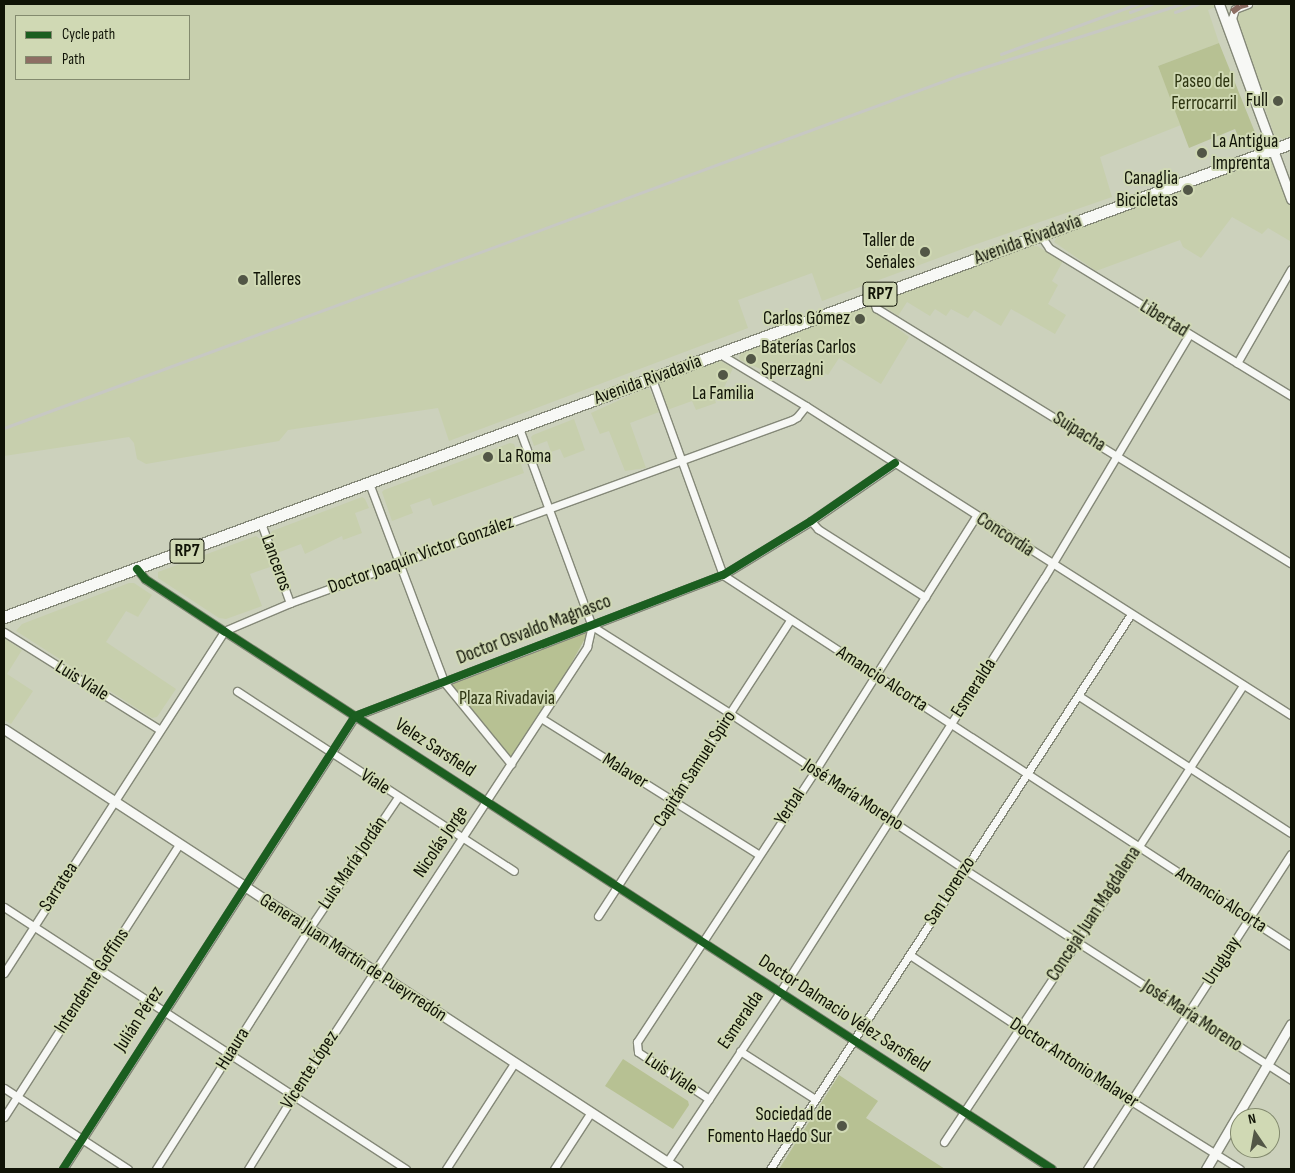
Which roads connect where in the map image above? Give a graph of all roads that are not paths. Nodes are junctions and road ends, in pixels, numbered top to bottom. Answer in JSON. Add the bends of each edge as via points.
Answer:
{"nodes":[{"id":1,"x":1219,"y":4,"type":"edge"},
{"id":2,"x":1248,"y":4,"type":"edge"},
{"id":3,"x":1260,"y":115,"type":"junction"},
{"id":4,"x":1291,"y":143,"type":"edge"},
{"id":5,"x":1273,"y":150,"type":"junction"},
{"id":6,"x":1291,"y":199,"type":"edge"},
{"id":7,"x":1041,"y":236,"type":"junction"},
{"id":8,"x":1291,"y":269,"type":"edge"},
{"id":9,"x":872,"y":297,"type":"junction"},
{"id":10,"x":1189,"y":335,"type":"junction"},
{"id":11,"x":720,"y":354,"type":"junction"},
{"id":12,"x":1237,"y":363,"type":"junction"},
{"id":13,"x":652,"y":379,"type":"junction"},
{"id":14,"x":1291,"y":396,"type":"edge"},
{"id":15,"x":806,"y":406,"type":"junction"},
{"id":16,"x":519,"y":428,"type":"junction"},
{"id":17,"x":1117,"y":455,"type":"junction"},
{"id":18,"x":680,"y":460,"type":"junction"},
{"id":19,"x":895,"y":463,"type":"junction"},
{"id":20,"x":369,"y":482,"type":"junction"},
{"id":21,"x":548,"y":509,"type":"junction"},
{"id":22,"x":976,"y":516,"type":"junction"},
{"id":23,"x":811,"y":521,"type":"junction"},
{"id":24,"x":261,"y":523,"type":"junction"},
{"id":25,"x":1291,"y":563,"type":"edge"},
{"id":26,"x":400,"y":564,"type":"junction"},
{"id":27,"x":1052,"y":565,"type":"junction"},
{"id":28,"x":137,"y":569,"type":"junction"},
{"id":29,"x":723,"y":576,"type":"junction"},
{"id":30,"x":925,"y":597,"type":"junction"},
{"id":31,"x":290,"y":603,"type":"junction"},
{"id":32,"x":1131,"y":614,"type":"junction"},
{"id":33,"x":4,"y":617,"type":"edge"},
{"id":34,"x":790,"y":620,"type":"junction"},
{"id":35,"x":592,"y":626,"type":"junction"},
{"id":36,"x":224,"y":631,"type":"junction"},
{"id":37,"x":4,"y":632,"type":"edge"},
{"id":38,"x":875,"y":674,"type":"junction"},
{"id":39,"x":444,"y":682,"type":"junction"},
{"id":40,"x":1243,"y":685,"type":"junction"},
{"id":41,"x":237,"y":691,"type":"dead end"},
{"id":42,"x":1079,"y":696,"type":"junction"},
{"id":43,"x":731,"y":714,"type":"junction"},
{"id":44,"x":355,"y":716,"type":"junction"},
{"id":45,"x":1291,"y":716,"type":"edge"},
{"id":46,"x":541,"y":718,"type":"junction"},
{"id":47,"x":951,"y":725,"type":"junction"},
{"id":48,"x":4,"y":729,"type":"edge"},
{"id":49,"x":160,"y":730,"type":"junction"},
{"id":50,"x":332,"y":754,"type":"junction"},
{"id":51,"x":511,"y":764,"type":"junction"},
{"id":52,"x":1189,"y":767,"type":"junction"},
{"id":53,"x":814,"y":770,"type":"junction"},
{"id":54,"x":1026,"y":774,"type":"junction"},
{"id":55,"x":398,"y":797,"type":"junction"},
{"id":56,"x":114,"y":801,"type":"junction"},
{"id":57,"x":488,"y":801,"type":"junction"},
{"id":58,"x":674,"y":802,"type":"junction"},
{"id":59,"x":890,"y":819,"type":"junction"},
{"id":60,"x":1291,"y":832,"type":"edge"},
{"id":61,"x":462,"y":839,"type":"junction"},
{"id":62,"x":179,"y":844,"type":"junction"},
{"id":63,"x":1138,"y":846,"type":"junction"},
{"id":64,"x":1291,"y":854,"type":"edge"},
{"id":65,"x":759,"y":855,"type":"junction"},
{"id":66,"x":964,"y":870,"type":"junction"},
{"id":67,"x":514,"y":871,"type":"dead end"},
{"id":68,"x":618,"y":886,"type":"junction"},
{"id":69,"x":244,"y":887,"type":"junction"},
{"id":70,"x":4,"y":907,"type":"edge"},
{"id":71,"x":598,"y":916,"type":"dead end"},
{"id":72,"x":1249,"y":919,"type":"junction"},
{"id":73,"x":34,"y":926,"type":"junction"},
{"id":74,"x":309,"y":929,"type":"junction"},
{"id":75,"x":702,"y":942,"type":"junction"},
{"id":76,"x":1077,"y":942,"type":"junction"},
{"id":77,"x":1291,"y":946,"type":"edge"},
{"id":78,"x":910,"y":955,"type":"junction"},
{"id":79,"x":100,"y":969,"type":"junction"},
{"id":80,"x":374,"y":972,"type":"junction"},
{"id":81,"x":4,"y":973,"type":"edge"},
{"id":82,"x":780,"y":992,"type":"junction"},
{"id":83,"x":163,"y":1012,"type":"junction"},
{"id":84,"x":1188,"y":1013,"type":"junction"},
{"id":85,"x":1291,"y":1024,"type":"edge"},
{"id":86,"x":1020,"y":1028,"type":"junction"},
{"id":87,"x":854,"y":1039,"type":"junction"},
{"id":88,"x":636,"y":1047,"type":"joint"},
{"id":89,"x":740,"y":1051,"type":"junction"},
{"id":90,"x":229,"y":1054,"type":"junction"},
{"id":91,"x":515,"y":1062,"type":"junction"},
{"id":92,"x":1268,"y":1065,"type":"junction"},
{"id":93,"x":1291,"y":1080,"type":"edge"},
{"id":94,"x":4,"y":1088,"type":"edge"},
{"id":95,"x":17,"y":1096,"type":"junction"},
{"id":96,"x":293,"y":1096,"type":"junction"},
{"id":97,"x":708,"y":1099,"type":"junction"},
{"id":98,"x":815,"y":1099,"type":"junction"},
{"id":99,"x":1131,"y":1101,"type":"junction"},
{"id":100,"x":591,"y":1112,"type":"junction"},
{"id":101,"x":964,"y":1112,"type":"junction"},
{"id":102,"x":4,"y":1117,"type":"edge"},
{"id":103,"x":82,"y":1139,"type":"junction"},
{"id":104,"x":944,"y":1142,"type":"dead end"},
{"id":105,"x":1216,"y":1153,"type":"junction"},
{"id":106,"x":667,"y":1162,"type":"junction"},
{"id":107,"x":63,"y":1169,"type":"edge"},
{"id":108,"x":128,"y":1169,"type":"edge"},
{"id":109,"x":156,"y":1169,"type":"edge"},
{"id":110,"x":248,"y":1169,"type":"edge"},
{"id":111,"x":406,"y":1169,"type":"edge"},
{"id":112,"x":446,"y":1169,"type":"edge"},
{"id":113,"x":554,"y":1169,"type":"edge"},
{"id":114,"x":678,"y":1169,"type":"edge"},
{"id":115,"x":770,"y":1169,"type":"edge"},
{"id":116,"x":1052,"y":1169,"type":"edge"},
{"id":117,"x":1087,"y":1169,"type":"edge"},
{"id":118,"x":1206,"y":1169,"type":"edge"},
{"id":119,"x":1240,"y":1169,"type":"edge"}],
"edges":[{"from":1,"to":3,"type":"street"},
{"from":2,"to":3,"type":"street","via":[[1232,12],[1232,18],[1258,93]]},
{"from":3,"to":5,"type":"street"},
{"from":4,"to":5,"type":"main road","name":"Avenida Rivadavia","number":"RP7"},
{"from":5,"to":6,"type":"street"},
{"from":5,"to":7,"type":"main road","name":"Avenida Rivadavia","number":"RP7"},
{"from":7,"to":9,"type":"main road","name":"Avenida Rivadavia","number":"RP7"},
{"from":7,"to":10,"type":"street","name":"Libertad","via":[[1050,248]]},
{"from":8,"to":12,"type":"street"},
{"from":9,"to":11,"type":"main road","name":"Avenida Rivadavia","number":"RP7"},
{"from":9,"to":17,"type":"street","name":"Suipacha","via":[[876,308]]},
{"from":10,"to":12,"type":"street","name":"Libertad"},
{"from":10,"to":17,"type":"street","name":"Esmeralda"},
{"from":11,"to":13,"type":"main road","name":"Avenida Rivadavia","number":"RP7"},
{"from":11,"to":15,"type":"street","name":"Concordia"},
{"from":12,"to":14,"type":"street","name":"Libertad"},
{"from":13,"to":16,"type":"main road","name":"Avenida Rivadavia","number":"RP7"},
{"from":13,"to":18,"type":"street"},
{"from":15,"to":18,"type":"street","name":"Doctor Joaquín Victor González","via":[[792,420]]},
{"from":15,"to":19,"type":"street","name":"Concordia"},
{"from":16,"to":20,"type":"main road","name":"Avenida Rivadavia","number":"RP7"},
{"from":16,"to":21,"type":"street"},
{"from":17,"to":25,"type":"street","name":"Suipacha"},
{"from":17,"to":27,"type":"street","name":"Esmeralda"},
{"from":18,"to":21,"type":"street","name":"Doctor Joaquín Victor González"},
{"from":18,"to":29,"type":"street"},
{"from":19,"to":22,"type":"street","name":"Concordia"},
{"from":19,"to":23,"type":"street","name":"Doctor Osvaldo Magnasco"},
{"from":20,"to":24,"type":"main road","name":"Avenida Rivadavia","number":"RP7"},
{"from":20,"to":26,"type":"street"},
{"from":21,"to":26,"type":"street","name":"Doctor Joaquín Victor González"},
{"from":21,"to":35,"type":"street"},
{"from":22,"to":27,"type":"street","name":"Concordia"},
{"from":22,"to":30,"type":"street","name":"Yerbal"},
{"from":23,"to":29,"type":"street","name":"Doctor Osvaldo Magnasco"},
{"from":23,"to":30,"type":"street","via":[[818,529]]},
{"from":24,"to":28,"type":"main road","name":"Avenida Rivadavia","number":"RP7"},
{"from":24,"to":31,"type":"street","name":"Lanceros"},
{"from":26,"to":31,"type":"street","name":"Doctor Joaquín Victor González"},
{"from":26,"to":39,"type":"street"},
{"from":27,"to":32,"type":"street","name":"Concordia"},
{"from":27,"to":47,"type":"street","name":"Esmeralda"},
{"from":28,"to":33,"type":"main road","name":"Avenida Rivadavia","number":"RP7"},
{"from":28,"to":36,"type":"street","name":"Velez Sarsfield","via":[[145,578]]},
{"from":29,"to":34,"type":"street","name":"Amancio Alcorta"},
{"from":29,"to":35,"type":"street","name":"Doctor Osvaldo Magnasco"},
{"from":30,"to":38,"type":"street","name":"Yerbal"},
{"from":31,"to":36,"type":"street","name":"Doctor Joaquín Victor González"},
{"from":32,"to":40,"type":"street","name":"Concordia"},
{"from":32,"to":42,"type":"street","name":"San Lorenzo"},
{"from":34,"to":38,"type":"street","name":"Amancio Alcorta"},
{"from":34,"to":43,"type":"street","name":"Capitán Samuel Spiro"},
{"from":35,"to":39,"type":"street","name":"Doctor Osvaldo Magnasco"},
{"from":35,"to":43,"type":"street","name":"José María Moreno"},
{"from":35,"to":46,"type":"street","name":"Nicolás Jorge","via":[[587,647]]},
{"from":36,"to":44,"type":"street","name":"Velez Sarsfield"},
{"from":36,"to":49,"type":"street"},
{"from":37,"to":49,"type":"street","name":"Luis Viale"},
{"from":38,"to":47,"type":"street","name":"Amancio Alcorta"},
{"from":38,"to":53,"type":"street","name":"Yerbal"},
{"from":39,"to":44,"type":"street","name":"Doctor Osvaldo Magnasco"},
{"from":39,"to":51,"type":"street"},
{"from":40,"to":45,"type":"street","name":"Concordia"},
{"from":40,"to":52,"type":"street","name":"Concejal Juan Magdalena"},
{"from":41,"to":50,"type":"street","name":"Viale"},
{"from":42,"to":52,"type":"street"},
{"from":42,"to":54,"type":"street","name":"San Lorenzo"},
{"from":43,"to":53,"type":"street","name":"José María Moreno"},
{"from":43,"to":58,"type":"street","name":"Capitán Samuel Spiro"},
{"from":44,"to":50,"type":"street"},
{"from":44,"to":57,"type":"street","name":"Velez Sarsfield"},
{"from":46,"to":51,"type":"street","name":"Nicolás Jorge"},
{"from":46,"to":58,"type":"street","name":"Malaver"},
{"from":47,"to":54,"type":"street","name":"Amancio Alcorta"},
{"from":47,"to":59,"type":"street","name":"Esmeralda"},
{"from":48,"to":56,"type":"street","name":"General Juan Martín de Pueyrredón"},
{"from":49,"to":56,"type":"street"},
{"from":50,"to":55,"type":"street","name":"Viale"},
{"from":50,"to":69,"type":"street"},
{"from":51,"to":57,"type":"street","name":"Nicolás Jorge"},
{"from":52,"to":60,"type":"street"},
{"from":52,"to":63,"type":"street","name":"Concejal Juan Magdalena"},
{"from":53,"to":59,"type":"street","name":"José María Moreno"},
{"from":53,"to":65,"type":"street","name":"Yerbal"},
{"from":54,"to":63,"type":"street","name":"Amancio Alcorta"},
{"from":54,"to":66,"type":"street","name":"San Lorenzo"},
{"from":55,"to":61,"type":"street","name":"Viale"},
{"from":55,"to":74,"type":"street","name":"Luis María Jordán"},
{"from":56,"to":62,"type":"street","name":"General Juan Martín de Pueyrredón"},
{"from":56,"to":73,"type":"street","name":"Sarratea"},
{"from":57,"to":61,"type":"street","name":"Nicolás Jorge"},
{"from":57,"to":68,"type":"street","name":"Velez Sarsfield"},
{"from":58,"to":65,"type":"street","name":"Malaver"},
{"from":58,"to":68,"type":"street","name":"Capitán Samuel Spiro"},
{"from":59,"to":66,"type":"street","name":"José María Moreno"},
{"from":59,"to":82,"type":"street","name":"Esmeralda"},
{"from":61,"to":67,"type":"street","name":"Viale"},
{"from":61,"to":80,"type":"street","name":"Nicolás Jorge"},
{"from":62,"to":69,"type":"street","name":"General Juan Martín de Pueyrredón"},
{"from":62,"to":79,"type":"street","name":"Intendente Goffins"},
{"from":63,"to":72,"type":"street","name":"Amancio Alcorta"},
{"from":63,"to":76,"type":"street","name":"Concejal Juan Magdalena"},
{"from":64,"to":72,"type":"street","name":"Uruguay"},
{"from":65,"to":75,"type":"street","name":"Yerbal"},
{"from":66,"to":76,"type":"street","name":"José María Moreno"},
{"from":66,"to":78,"type":"street","name":"San Lorenzo"},
{"from":68,"to":71,"type":"street","name":"Capitán Samuel Spiro"},
{"from":68,"to":75,"type":"street","name":"Doctor Dalmacio Vélez Sarsfield"},
{"from":69,"to":74,"type":"street","name":"General Juan Martín de Pueyrredón"},
{"from":69,"to":83,"type":"street","name":"Julián Pérez"},
{"from":70,"to":73,"type":"street"},
{"from":72,"to":77,"type":"street","name":"Amancio Alcorta"},
{"from":72,"to":84,"type":"street","name":"Uruguay"},
{"from":73,"to":79,"type":"street"},
{"from":73,"to":81,"type":"street","name":"Sarratea"},
{"from":74,"to":80,"type":"street","name":"General Juan Martín de Pueyrredón"},
{"from":74,"to":90,"type":"street","name":"Huaura"},
{"from":75,"to":82,"type":"street","name":"Doctor Dalmacio Vélez Sarsfield"},
{"from":75,"to":88,"type":"street","name":"Yerbal"},
{"from":76,"to":84,"type":"street","name":"José María Moreno"},
{"from":76,"to":86,"type":"street","name":"Concejal Juan Magdalena"},
{"from":78,"to":86,"type":"street","name":"Doctor Antonio Malaver"},
{"from":78,"to":87,"type":"street","name":"San Lorenzo"},
{"from":79,"to":83,"type":"street"},
{"from":79,"to":95,"type":"street","name":"Intendente Goffins"},
{"from":80,"to":91,"type":"street","name":"General Juan Martín de Pueyrredón"},
{"from":80,"to":96,"type":"street","name":"Vicente López"},
{"from":82,"to":87,"type":"street","name":"Doctor Dalmacio Vélez Sarsfield"},
{"from":82,"to":89,"type":"street","name":"Esmeralda"},
{"from":83,"to":90,"type":"street"},
{"from":83,"to":103,"type":"street","name":"Julián Pérez"},
{"from":84,"to":92,"type":"street","name":"José María Moreno"},
{"from":84,"to":99,"type":"street","name":"Uruguay"},
{"from":85,"to":92,"type":"street"},
{"from":86,"to":99,"type":"street","name":"Doctor Antonio Malaver"},
{"from":86,"to":101,"type":"street","name":"Concejal Juan Magdalena"},
{"from":87,"to":98,"type":"street","name":"San Lorenzo"},
{"from":87,"to":101,"type":"street","name":"Doctor Dalmacio Vélez Sarsfield"},
{"from":88,"to":97,"type":"street","name":"Luis Viale","via":[[638,1052]]},
{"from":89,"to":97,"type":"street","name":"Esmeralda"},
{"from":89,"to":98,"type":"street"},
{"from":90,"to":96,"type":"street"},
{"from":90,"to":109,"type":"street","name":"Huaura"},
{"from":91,"to":100,"type":"street","name":"General Juan Martín de Pueyrredón"},
{"from":91,"to":112,"type":"street"},
{"from":92,"to":93,"type":"street","name":"José María Moreno"},
{"from":92,"to":105,"type":"street"},
{"from":94,"to":95,"type":"street"},
{"from":95,"to":102,"type":"street","name":"Intendente Goffins"},
{"from":95,"to":103,"type":"street"},
{"from":96,"to":110,"type":"street","name":"Vicente López"},
{"from":96,"to":111,"type":"street"},
{"from":97,"to":106,"type":"street","name":"Esmeralda"},
{"from":98,"to":115,"type":"street","name":"San Lorenzo"},
{"from":99,"to":105,"type":"street","name":"Doctor Antonio Malaver"},
{"from":99,"to":117,"type":"street","name":"Uruguay"},
{"from":100,"to":106,"type":"street","name":"General Juan Martín de Pueyrredón"},
{"from":100,"to":113,"type":"street"},
{"from":101,"to":104,"type":"street","name":"Concejal Juan Magdalena"},
{"from":101,"to":116,"type":"street","name":"Doctor Dalmacio Vélez Sarsfield"},
{"from":103,"to":107,"type":"street","name":"Julián Pérez"},
{"from":103,"to":108,"type":"street"},
{"from":105,"to":118,"type":"street"},
{"from":105,"to":119,"type":"street","name":"Doctor Antonio Malaver"},
{"from":106,"to":114,"type":"street","name":"General Juan Martín de Pueyrredón"}]}
